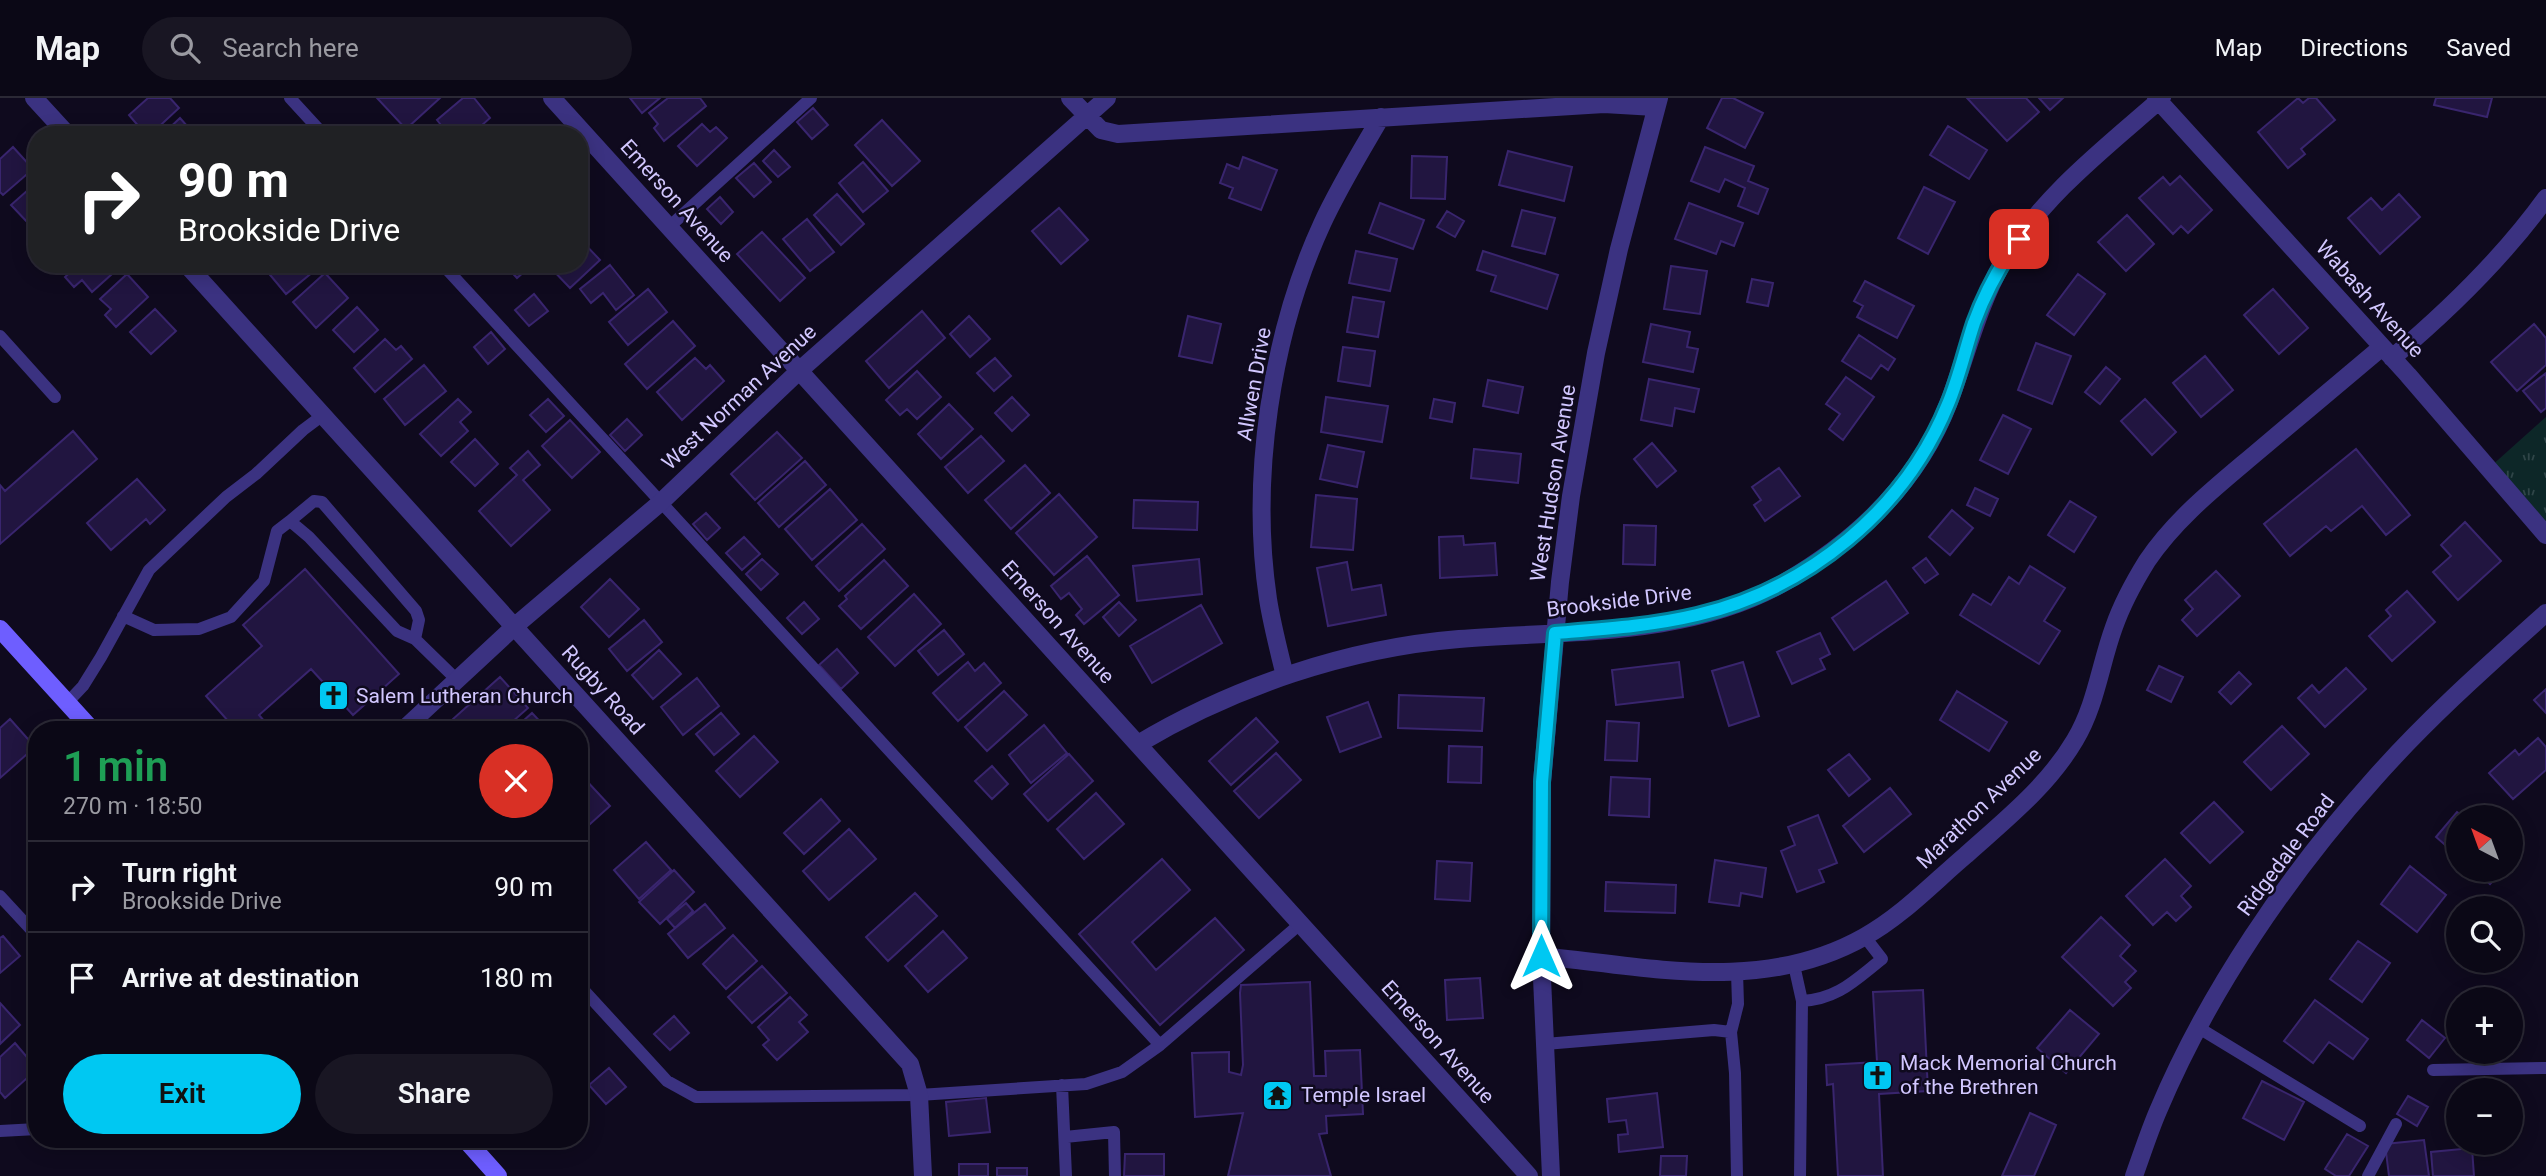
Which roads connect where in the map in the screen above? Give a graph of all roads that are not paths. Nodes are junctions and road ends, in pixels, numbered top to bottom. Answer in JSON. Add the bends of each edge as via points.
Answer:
{"nodes":[{"id":1,"x":34,"y":98,"type":"edge"},
{"id":2,"x":290,"y":98,"type":"edge"},
{"id":3,"x":552,"y":98,"type":"edge"},
{"id":4,"x":811,"y":98,"type":"edge"},
{"id":5,"x":1070,"y":98,"type":"edge"},
{"id":6,"x":1107,"y":98,"type":"edge"},
{"id":7,"x":2159,"y":99,"type":"edge"},
{"id":8,"x":1657,"y":102,"type":"edge"},
{"id":9,"x":1086,"y":116,"type":"junction"},
{"id":10,"x":1381,"y":117,"type":"junction"},
{"id":11,"x":60,"y":126,"type":"edge"},
{"id":12,"x":316,"y":126,"type":"edge"},
{"id":13,"x":577,"y":126,"type":"edge"},
{"id":14,"x":588,"y":138,"type":"edge"},
{"id":15,"x":2546,"y":198,"type":"edge"},
{"id":16,"x":669,"y":227,"type":"junction"},
{"id":17,"x":194,"y":273,"type":"edge"},
{"id":18,"x":450,"y":273,"type":"edge"},
{"id":19,"x":0,"y":337,"type":"edge"},
{"id":20,"x":2387,"y":353,"type":"junction"},
{"id":21,"x":800,"y":370,"type":"junction"},
{"id":22,"x":54,"y":397,"type":"dead end"},
{"id":23,"x":323,"y":415,"type":"junction"},
{"id":24,"x":660,"y":503,"type":"junction"},
{"id":25,"x":290,"y":521,"type":"junction"},
{"id":26,"x":2546,"y":535,"type":"edge"},
{"id":27,"x":2546,"y":612,"type":"edge"},
{"id":28,"x":123,"y":616,"type":"junction"},
{"id":29,"x":515,"y":626,"type":"junction"},
{"id":30,"x":0,"y":629,"type":"edge"},
{"id":31,"x":1555,"y":633,"type":"junction"},
{"id":32,"x":415,"y":639,"type":"junction"},
{"id":33,"x":1285,"y":676,"type":"junction"},
{"id":34,"x":456,"y":679,"type":"junction"},
{"id":35,"x":68,"y":703,"type":"junction"},
{"id":36,"x":84,"y":721,"type":"edge"},
{"id":37,"x":412,"y":721,"type":"edge"},
{"id":38,"x":1138,"y":744,"type":"junction"},
{"id":39,"x":0,"y":896,"type":"edge"},
{"id":40,"x":1300,"y":924,"type":"junction"},
{"id":41,"x":28,"y":926,"type":"edge"},
{"id":42,"x":1865,"y":937,"type":"junction"},
{"id":43,"x":1541,"y":956,"type":"junction"},
{"id":44,"x":1794,"y":965,"type":"junction"},
{"id":45,"x":1737,"y":972,"type":"junction"},
{"id":46,"x":588,"y":995,"type":"edge"},
{"id":47,"x":1802,"y":1001,"type":"junction"},
{"id":48,"x":2199,"y":1028,"type":"junction"},
{"id":49,"x":1731,"y":1032,"type":"junction"},
{"id":50,"x":1545,"y":1044,"type":"junction"},
{"id":51,"x":1160,"y":1045,"type":"junction"},
{"id":52,"x":2546,"y":1068,"type":"edge"},
{"id":53,"x":2433,"y":1070,"type":"dead end"},
{"id":54,"x":1062,"y":1085,"type":"junction"},
{"id":55,"x":919,"y":1095,"type":"junction"},
{"id":56,"x":2396,"y":1124,"type":"dead end"},
{"id":57,"x":2360,"y":1126,"type":"dead end"},
{"id":58,"x":28,"y":1129,"type":"edge"},
{"id":59,"x":0,"y":1131,"type":"edge"},
{"id":60,"x":1065,"y":1137,"type":"junction"},
{"id":61,"x":473,"y":1148,"type":"edge"},
{"id":62,"x":498,"y":1176,"type":"edge"},
{"id":63,"x":923,"y":1176,"type":"edge"},
{"id":64,"x":1066,"y":1176,"type":"edge"},
{"id":65,"x":1115,"y":1176,"type":"edge"},
{"id":66,"x":1529,"y":1176,"type":"edge"},
{"id":67,"x":1551,"y":1176,"type":"edge"},
{"id":68,"x":1737,"y":1176,"type":"edge"},
{"id":69,"x":1800,"y":1176,"type":"edge"},
{"id":70,"x":2134,"y":1176,"type":"edge"},
{"id":71,"x":2368,"y":1176,"type":"edge"}],
"edges":[{"from":1,"to":11,"type":"street"},
{"from":2,"to":12,"type":"lane"},
{"from":3,"to":13,"type":"street","name":"Emerson Avenue"},
{"from":4,"to":16,"type":"lane"},
{"from":5,"to":9,"type":"street"},
{"from":6,"to":9,"type":"street","name":"West Norman Avenue"},
{"from":7,"to":20,"type":"street","name":"Wabash Avenue"},
{"from":7,"to":31,"type":"street","name":"Brookside Drive","via":[[2032,219],[1994,279],[1933,436],[1906,480],[1854,535],[1782,584],[1720,609],[1645,625]]},
{"from":8,"to":10,"type":"street"},
{"from":8,"to":31,"type":"street","name":"West Hudson Avenue","via":[[1596,353],[1571,496]]},
{"from":9,"to":10,"type":"street","via":[[1101,130],[1118,134]]},
{"from":9,"to":21,"type":"street","name":"West Norman Avenue"},
{"from":10,"to":33,"type":"street","name":"Allwen Drive","via":[[1320,227],[1291,309],[1268,420],[1263,540],[1268,599]]},
{"from":14,"to":16,"type":"street","name":"Emerson Avenue"},
{"from":15,"to":20,"type":"street","name":"Marathon Avenue","via":[[2442,316]]},
{"from":16,"to":21,"type":"street","name":"Emerson Avenue"},
{"from":17,"to":23,"type":"street","name":"Rugby Road"},
{"from":18,"to":24,"type":"lane"},
{"from":19,"to":22,"type":"lane"},
{"from":20,"to":26,"type":"street","name":"Wabash Avenue"},
{"from":20,"to":42,"type":"street","name":"Marathon Avenue","via":[[2200,501],[2168,535],[2124,603],[2089,712],[2062,761],[2015,811],[1903,910]]},
{"from":21,"to":24,"type":"street","name":"West Norman Avenue"},
{"from":21,"to":38,"type":"street","name":"Emerson Avenue"},
{"from":23,"to":28,"type":"lane","via":[[149,570]]},
{"from":23,"to":29,"type":"street","name":"Rugby Road"},
{"from":24,"to":29,"type":"street","name":"West Norman Avenue"},
{"from":24,"to":51,"type":"lane"},
{"from":25,"to":28,"type":"lane","via":[[277,531],[264,581],[231,617],[199,629],[154,630]]},
{"from":25,"to":32,"type":"lane","via":[[397,631]]},
{"from":25,"to":32,"type":"lane","via":[[314,501],[322,502],[416,611]]},
{"from":27,"to":48,"type":"street","name":"Ridgedale Road","via":[[2407,743],[2343,814],[2277,902]]},
{"from":28,"to":35,"type":"lane"},
{"from":29,"to":34,"type":"street","name":"West Norman Avenue"},
{"from":29,"to":55,"type":"street","name":"Rugby Road","via":[[910,1064]]},
{"from":30,"to":35,"type":"street"},
{"from":31,"to":33,"type":"street","name":"Brookside Drive","via":[[1414,645]]},
{"from":31,"to":43,"type":"street","name":"West Hudson Avenue","via":[[1542,782]]},
{"from":32,"to":34,"type":"lane"},
{"from":33,"to":38,"type":"street","name":"Brookside Drive","via":[[1201,711]]},
{"from":34,"to":37,"type":"street","name":"West Norman Avenue"},
{"from":35,"to":36,"type":"street"},
{"from":38,"to":40,"type":"street","name":"Emerson Avenue"},
{"from":39,"to":41,"type":"lane"},
{"from":40,"to":51,"type":"lane"},
{"from":40,"to":66,"type":"street","name":"Emerson Avenue"},
{"from":42,"to":44,"type":"street","name":"Marathon Avenue"},
{"from":42,"to":47,"type":"lane","via":[[1882,959],[1844,990],[1820,1000]]},
{"from":43,"to":45,"type":"street","name":"Marathon Avenue"},
{"from":43,"to":50,"type":"street","name":"West Hudson Avenue"},
{"from":44,"to":45,"type":"street","name":"Marathon Avenue"},
{"from":44,"to":47,"type":"lane"},
{"from":45,"to":49,"type":"lane","via":[[1738,1004]]},
{"from":46,"to":55,"type":"lane","via":[[667,1081],[696,1097]]},
{"from":47,"to":69,"type":"lane"},
{"from":48,"to":57,"type":"lane"},
{"from":48,"to":70,"type":"street","name":"Ridgedale Road","via":[[2158,1111]]},
{"from":49,"to":50,"type":"lane"},
{"from":49,"to":68,"type":"lane"},
{"from":50,"to":67,"type":"street","name":"West Hudson Avenue"},
{"from":51,"to":54,"type":"lane","via":[[1122,1072],[1086,1084]]},
{"from":52,"to":53,"type":"lane"},
{"from":54,"to":55,"type":"lane"},
{"from":54,"to":60,"type":"lane"},
{"from":55,"to":63,"type":"street","name":"Rugby Road"},
{"from":56,"to":71,"type":"lane"},
{"from":58,"to":59,"type":"lane"},
{"from":60,"to":64,"type":"lane"},
{"from":60,"to":65,"type":"lane","via":[[1114,1132]]},
{"from":61,"to":62,"type":"street"}]}
